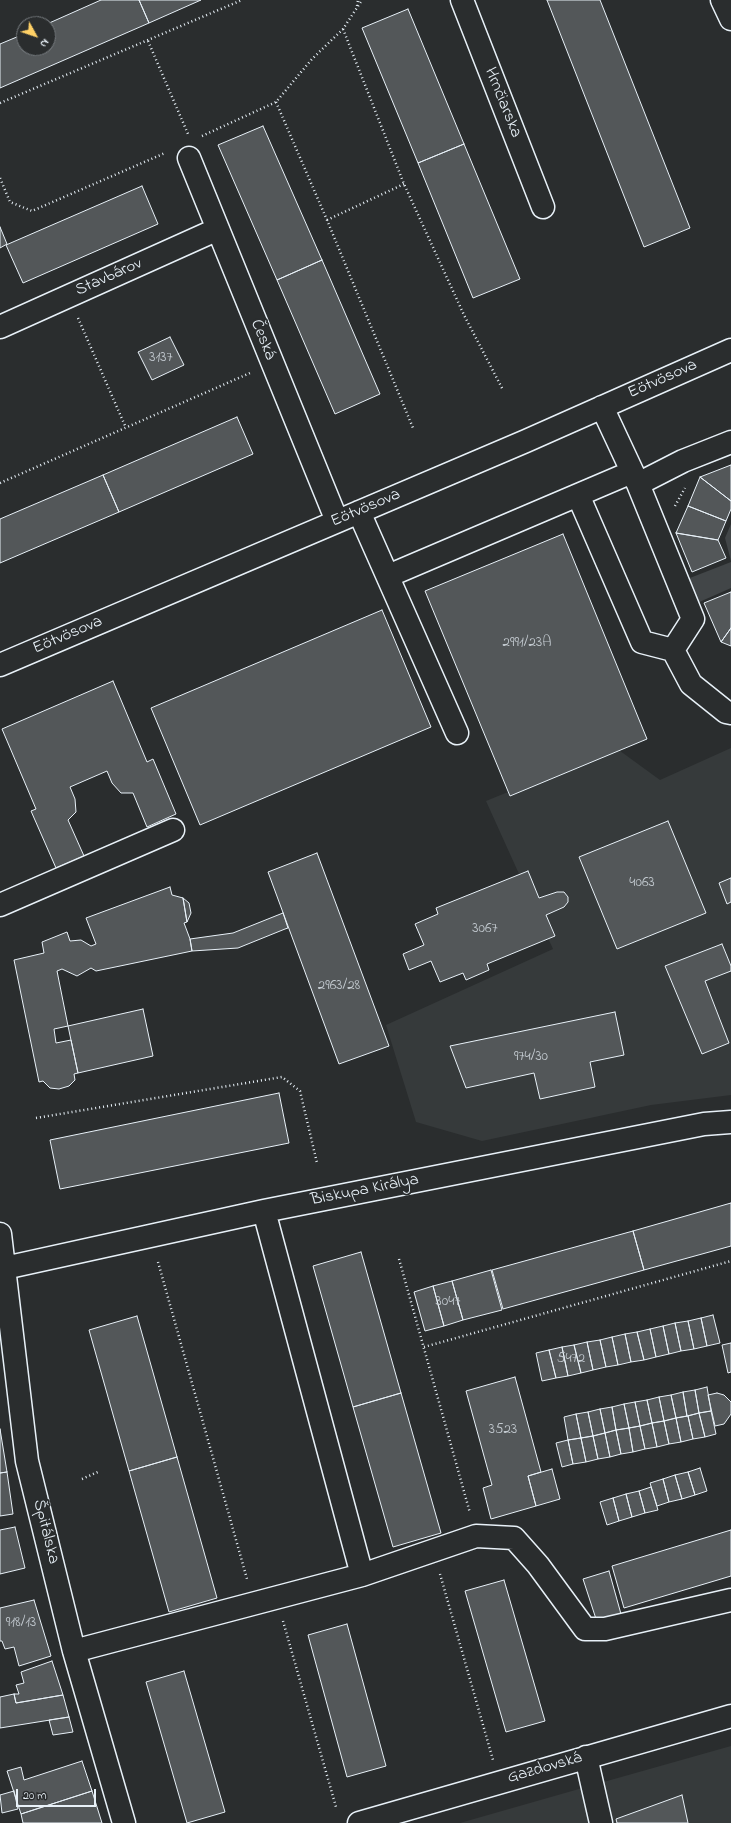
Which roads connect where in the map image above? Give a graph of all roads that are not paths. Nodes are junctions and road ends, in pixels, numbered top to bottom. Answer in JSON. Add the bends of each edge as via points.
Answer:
{"nodes":[{"id":1,"x":462,"y":0,"type":"edge"},
{"id":2,"x":722,"y":0,"type":"edge"},
{"id":3,"x":731,"y":19,"type":"edge"},
{"id":4,"x":183,"y":150,"type":"road end"},
{"id":5,"x":543,"y":207,"type":"dead end"},
{"id":6,"x":218,"y":228,"type":"junction"},
{"id":7,"x":0,"y":327,"type":"edge"},
{"id":8,"x":731,"y":350,"type":"edge"},
{"id":9,"x":602,"y":407,"type":"junction"},
{"id":10,"x":731,"y":442,"type":"edge"},
{"id":11,"x":635,"y":478,"type":"junction"},
{"id":12,"x":578,"y":495,"type":"junction"},
{"id":13,"x":359,"y":512,"type":"junction"},
{"id":14,"x":337,"y":521,"type":"junction"},
{"id":15,"x":388,"y":576,"type":"junction"},
{"id":16,"x":673,"y":650,"type":"junction"},
{"id":17,"x":0,"y":665,"type":"edge"},
{"id":18,"x":731,"y":713,"type":"edge"},
{"id":19,"x":457,"y":733,"type":"dead end"},
{"id":20,"x":173,"y":830,"type":"dead end"},
{"id":21,"x":0,"y":905,"type":"edge"},
{"id":22,"x":731,"y":1122,"type":"edge"},
{"id":23,"x":264,"y":1212,"type":"junction"},
{"id":24,"x":0,"y":1234,"type":"edge"},
{"id":25,"x":2,"y":1269,"type":"edge"},
{"id":26,"x":362,"y":1575,"type":"junction"},
{"id":27,"x":731,"y":1600,"type":"edge"},
{"id":28,"x":74,"y":1651,"type":"junction"},
{"id":29,"x":731,"y":1716,"type":"edge"},
{"id":30,"x":586,"y":1757,"type":"junction"},
{"id":31,"x":124,"y":1823,"type":"edge"},
{"id":32,"x":359,"y":1823,"type":"edge"},
{"id":33,"x":600,"y":1823,"type":"edge"}],
"edges":[{"from":1,"to":5,"type":"street","name":"Hrnčiarska"},
{"from":2,"to":3,"type":"street"},
{"from":4,"to":6,"type":"street","name":"Česká"},
{"from":6,"to":7,"type":"street","name":"Stavbárov"},
{"from":6,"to":14,"type":"street","name":"Česká"},
{"from":8,"to":9,"type":"street","name":"Eötvösova"},
{"from":9,"to":11,"type":"street"},
{"from":9,"to":13,"type":"street","name":"Eötvösova"},
{"from":10,"to":11,"type":"street"},
{"from":11,"to":12,"type":"street"},
{"from":11,"to":16,"type":"street","via":[[692,619]]},
{"from":12,"to":15,"type":"street"},
{"from":12,"to":16,"type":"street","via":[[642,642]]},
{"from":13,"to":14,"type":"street","name":"Eötvösova"},
{"from":13,"to":15,"type":"street"},
{"from":14,"to":17,"type":"street","name":"Eötvösova"},
{"from":15,"to":19,"type":"street"},
{"from":16,"to":18,"type":"street","via":[[691,684],[726,712]]},
{"from":20,"to":21,"type":"street"},
{"from":22,"to":23,"type":"street","name":"Biskupa Királya","via":[[704,1124]]},
{"from":23,"to":25,"type":"street","name":"Biskupa Királya"},
{"from":23,"to":26,"type":"street"},
{"from":24,"to":25,"type":"street","name":"Špitálska"},
{"from":25,"to":28,"type":"street","name":"Špitálska","via":[[27,1461]]},
{"from":26,"to":27,"type":"street","via":[[476,1536],[514,1538],[538,1565],[585,1629],[605,1629]]},
{"from":26,"to":28,"type":"street"},
{"from":28,"to":31,"type":"street","name":"Špitálska"},
{"from":29,"to":30,"type":"street","name":"Gazdovská"},
{"from":30,"to":32,"type":"street","name":"Gazdovská"},
{"from":30,"to":33,"type":"street"}]}
